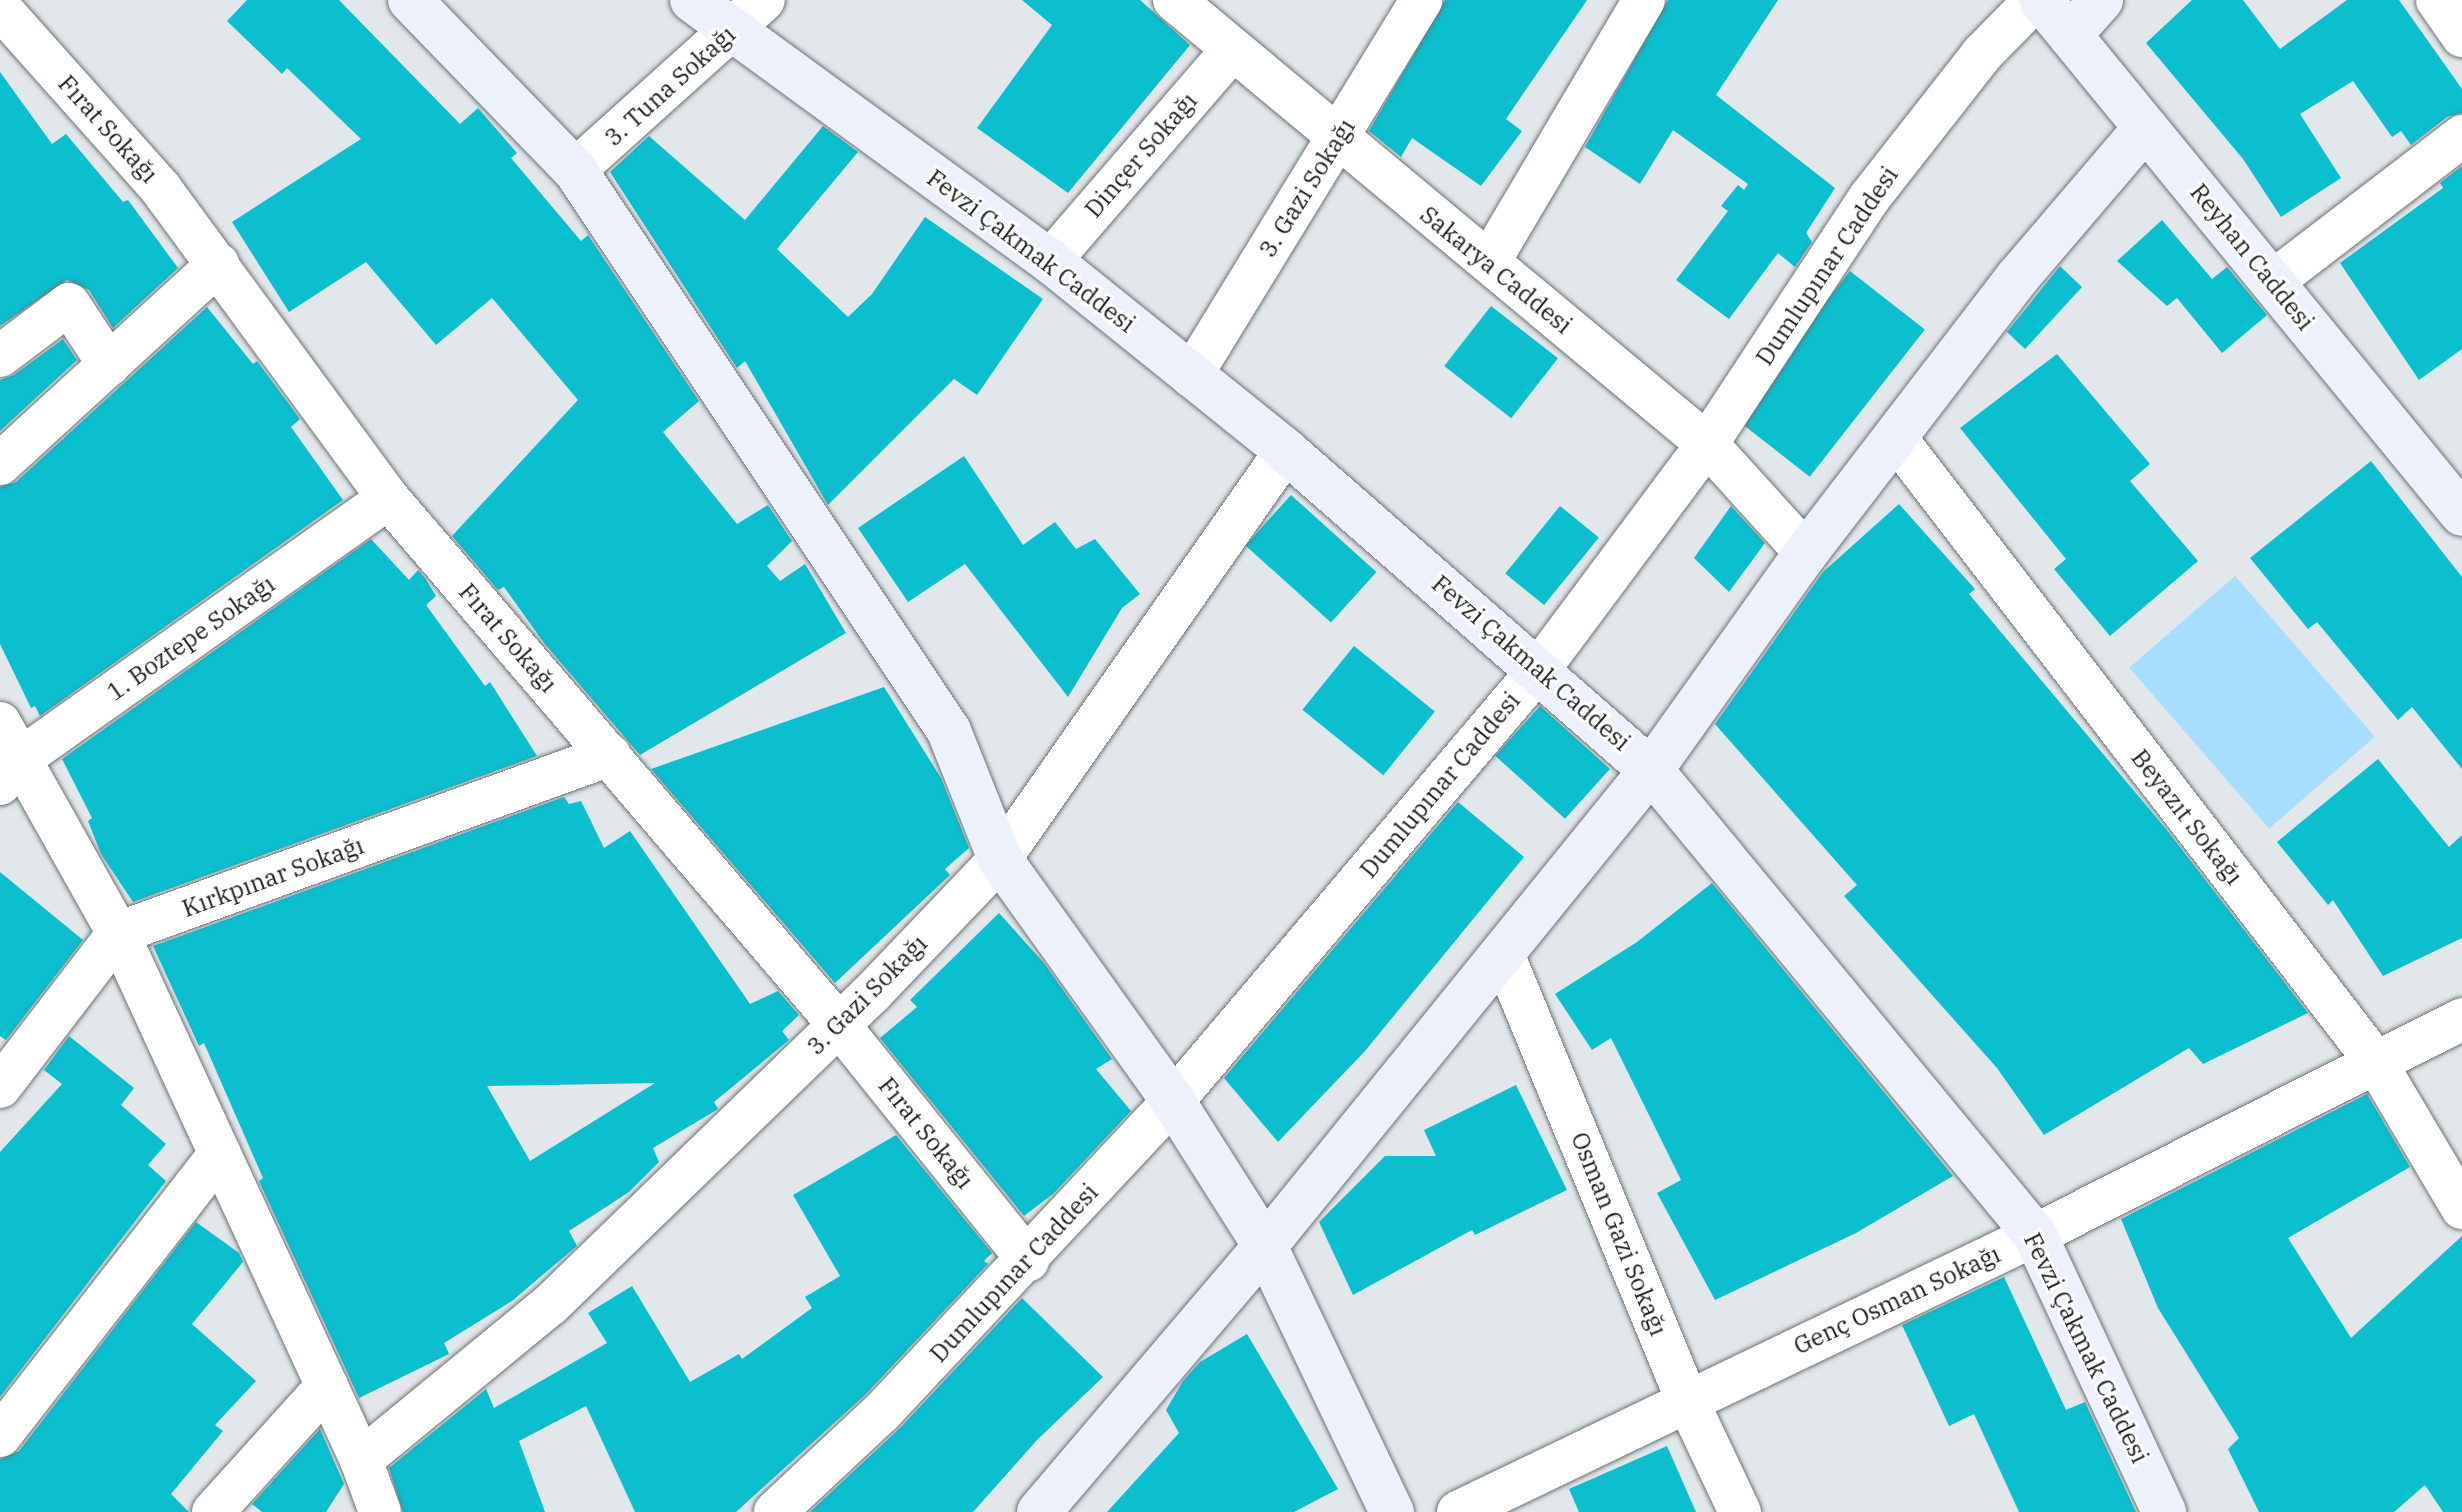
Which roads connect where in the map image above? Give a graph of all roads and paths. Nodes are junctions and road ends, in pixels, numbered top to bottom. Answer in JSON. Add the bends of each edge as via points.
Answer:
{"nodes":[{"id":1,"x":410,"y":0,"type":"edge"},
{"id":2,"x":692,"y":0,"type":"edge"},
{"id":3,"x":764,"y":0,"type":"edge"},
{"id":4,"x":1174,"y":0,"type":"edge"},
{"id":5,"x":1421,"y":0,"type":"edge"},
{"id":6,"x":1644,"y":0,"type":"edge"},
{"id":7,"x":2038,"y":0,"type":"edge"},
{"id":8,"x":2101,"y":0,"type":"edge"},
{"id":9,"x":2437,"y":0,"type":"edge"},
{"id":10,"x":0,"y":8,"type":"edge"},
{"id":11,"x":734,"y":31,"type":"junction"},
{"id":12,"x":2070,"y":35,"type":"junction"},
{"id":13,"x":2462,"y":36,"type":"edge"},
{"id":14,"x":1232,"y":50,"type":"junction"},
{"id":15,"x":2145,"y":128,"type":"junction"},
{"id":16,"x":2462,"y":136,"type":"edge"},
{"id":17,"x":1337,"y":140,"type":"junction"},
{"id":18,"x":575,"y":170,"type":"junction"},
{"id":19,"x":1050,"y":261,"type":"junction"},
{"id":20,"x":1489,"y":262,"type":"junction"},
{"id":21,"x":218,"y":264,"type":"junction"},
{"id":22,"x":2272,"y":282,"type":"junction"},
{"id":23,"x":0,"y":356,"type":"edge"},
{"id":24,"x":109,"y":365,"type":"junction"},
{"id":25,"x":1191,"y":376,"type":"junction"},
{"id":26,"x":1895,"y":437,"type":"junction"},
{"id":27,"x":1707,"y":444,"type":"junction"},
{"id":28,"x":1286,"y":451,"type":"junction"},
{"id":29,"x":0,"y":464,"type":"edge"},
{"id":30,"x":388,"y":498,"type":"junction"},
{"id":31,"x":2462,"y":514,"type":"edge"},
{"id":32,"x":1806,"y":553,"type":"junction"},
{"id":33,"x":1540,"y":668,"type":"junction"},
{"id":34,"x":0,"y":723,"type":"edge"},
{"id":35,"x":610,"y":755,"type":"junction"},
{"id":36,"x":1651,"y":770,"type":"junction"},
{"id":37,"x":10,"y":772,"type":"edge"},
{"id":38,"x":1000,"y":859,"type":"junction"},
{"id":39,"x":118,"y":933,"type":"junction"},
{"id":40,"x":1503,"y":954,"type":"junction"},
{"id":41,"x":2462,"y":1019,"type":"edge"},
{"id":42,"x":839,"y":1025,"type":"junction"},
{"id":43,"x":2375,"y":1061,"type":"junction"},
{"id":44,"x":0,"y":1087,"type":"edge"},
{"id":45,"x":1173,"y":1101,"type":"junction"},
{"id":46,"x":220,"y":1153,"type":"junction"},
{"id":47,"x":2462,"y":1208,"type":"edge"},
{"id":48,"x":2035,"y":1235,"type":"junction"},
{"id":49,"x":1265,"y":1246,"type":"junction"},
{"id":50,"x":1028,"y":1260,"type":"junction"},
{"id":51,"x":327,"y":1386,"type":"junction"},
{"id":52,"x":1687,"y":1400,"type":"junction"},
{"id":53,"x":0,"y":1436,"type":"edge"},
{"id":54,"x":361,"y":1460,"type":"junction"},
{"id":55,"x":213,"y":1512,"type":"edge"},
{"id":56,"x":380,"y":1512,"type":"edge"},
{"id":57,"x":775,"y":1512,"type":"edge"},
{"id":58,"x":1039,"y":1512,"type":"edge"},
{"id":59,"x":1392,"y":1512,"type":"edge"},
{"id":60,"x":1458,"y":1512,"type":"edge"},
{"id":61,"x":1740,"y":1512,"type":"edge"},
{"id":62,"x":2164,"y":1512,"type":"edge"}],
"edges":[{"from":1,"to":18,"type":"street"},
{"from":2,"to":11,"type":"street","name":"Fevzi Çakmak Caddesi"},
{"from":3,"to":11,"type":"street","name":"3. Tuna Sokağı"},
{"from":4,"to":14,"type":"street","name":"Sakarya Caddesi"},
{"from":5,"to":17,"type":"street","name":"3. Gazi Sokağı"},
{"from":6,"to":20,"type":"street"},
{"from":7,"to":12,"type":"street","name":"Reyhan Caddesi"},
{"from":7,"to":27,"type":"street","name":"Dumlupınar Caddesi","via":[[1982,54],[1870,197]]},
{"from":8,"to":12,"type":"street"},
{"from":9,"to":13,"type":"street"},
{"from":10,"to":21,"type":"street","name":"Fırat Sokağı","via":[[161,189]]},
{"from":11,"to":18,"type":"street","name":"3. Tuna Sokağı"},
{"from":11,"to":19,"type":"street","name":"Fevzi Çakmak Caddesi"},
{"from":12,"to":15,"type":"street","name":"Reyhan Caddesi"},
{"from":14,"to":17,"type":"street","name":"Sakarya Caddesi"},
{"from":14,"to":19,"type":"street","name":"Dinçer Sokağı"},
{"from":15,"to":22,"type":"street","name":"Reyhan Caddesi"},
{"from":15,"to":26,"type":"street","via":[[2017,278]]},
{"from":16,"to":22,"type":"street"},
{"from":17,"to":20,"type":"street","name":"Sakarya Caddesi"},
{"from":17,"to":25,"type":"street","name":"3. Gazi Sokağı"},
{"from":18,"to":38,"type":"street","via":[[949,731]]},
{"from":19,"to":25,"type":"street","name":"Fevzi Çakmak Caddesi"},
{"from":20,"to":27,"type":"street","name":"Sakarya Caddesi"},
{"from":21,"to":24,"type":"street"},
{"from":21,"to":30,"type":"street","name":"Fırat Sokağı"},
{"from":22,"to":31,"type":"street","name":"Reyhan Caddesi"},
{"from":23,"to":24,"type":"street","via":[[69,304]]},
{"from":24,"to":29,"type":"street"},
{"from":25,"to":28,"type":"street","name":"Fevzi Çakmak Caddesi"},
{"from":26,"to":32,"type":"street"},
{"from":26,"to":43,"type":"street","name":"Beyazıt Sokağı"},
{"from":27,"to":32,"type":"street","name":"Sakarya Caddesi"},
{"from":27,"to":33,"type":"street","name":"Dumlupınar Caddesi"},
{"from":28,"to":33,"type":"street","name":"Fevzi Çakmak Caddesi"},
{"from":28,"to":38,"type":"street","name":"3. Gazi Sokağı"},
{"from":30,"to":35,"type":"street","name":"Fırat Sokağı"},
{"from":30,"to":37,"type":"street","name":"1. Boztepe Sokağı"},
{"from":32,"to":36,"type":"street"},
{"from":33,"to":36,"type":"street","name":"Fevzi Çakmak Caddesi"},
{"from":33,"to":45,"type":"street","name":"Dumlupınar Caddesi"},
{"from":34,"to":37,"type":"street"},
{"from":35,"to":39,"type":"street","name":"Kırkpınar Sokağı"},
{"from":35,"to":42,"type":"street","name":"Fırat Sokağı"},
{"from":36,"to":40,"type":"street"},
{"from":36,"to":48,"type":"street","name":"Fevzi Çakmak Caddesi"},
{"from":37,"to":39,"type":"street"},
{"from":38,"to":42,"type":"street","name":"3. Gazi Sokağı"},
{"from":38,"to":45,"type":"street"},
{"from":39,"to":44,"type":"street"},
{"from":39,"to":46,"type":"street"},
{"from":40,"to":49,"type":"street"},
{"from":40,"to":52,"type":"street","name":"Osman Gazi Sokağı"},
{"from":41,"to":43,"type":"street","name":"Genç Osman Sokağı"},
{"from":42,"to":50,"type":"street","name":"Fırat Sokağı"},
{"from":42,"to":54,"type":"street","name":"3. Gazi Sokağı","via":[[550,1305]]},
{"from":43,"to":47,"type":"street","name":"Beyazıt Sokağı"},
{"from":43,"to":48,"type":"street","name":"Genç Osman Sokağı"},
{"from":45,"to":49,"type":"street"},
{"from":45,"to":50,"type":"street","name":"Dumlupınar Caddesi"},
{"from":46,"to":51,"type":"street"},
{"from":46,"to":53,"type":"street"},
{"from":48,"to":52,"type":"street","name":"Genç Osman Sokağı"},
{"from":48,"to":62,"type":"street","name":"Fevzi Çakmak Caddesi"},
{"from":49,"to":58,"type":"street"},
{"from":49,"to":59,"type":"street"},
{"from":50,"to":57,"type":"street","name":"Dumlupınar Caddesi","via":[[882,1412]]},
{"from":51,"to":54,"type":"street"},
{"from":51,"to":55,"type":"street"},
{"from":52,"to":60,"type":"street","name":"Genç Osman Sokağı"},
{"from":52,"to":61,"type":"street","name":"Osman Gazi Sokağı"},
{"from":54,"to":56,"type":"street"}]}
